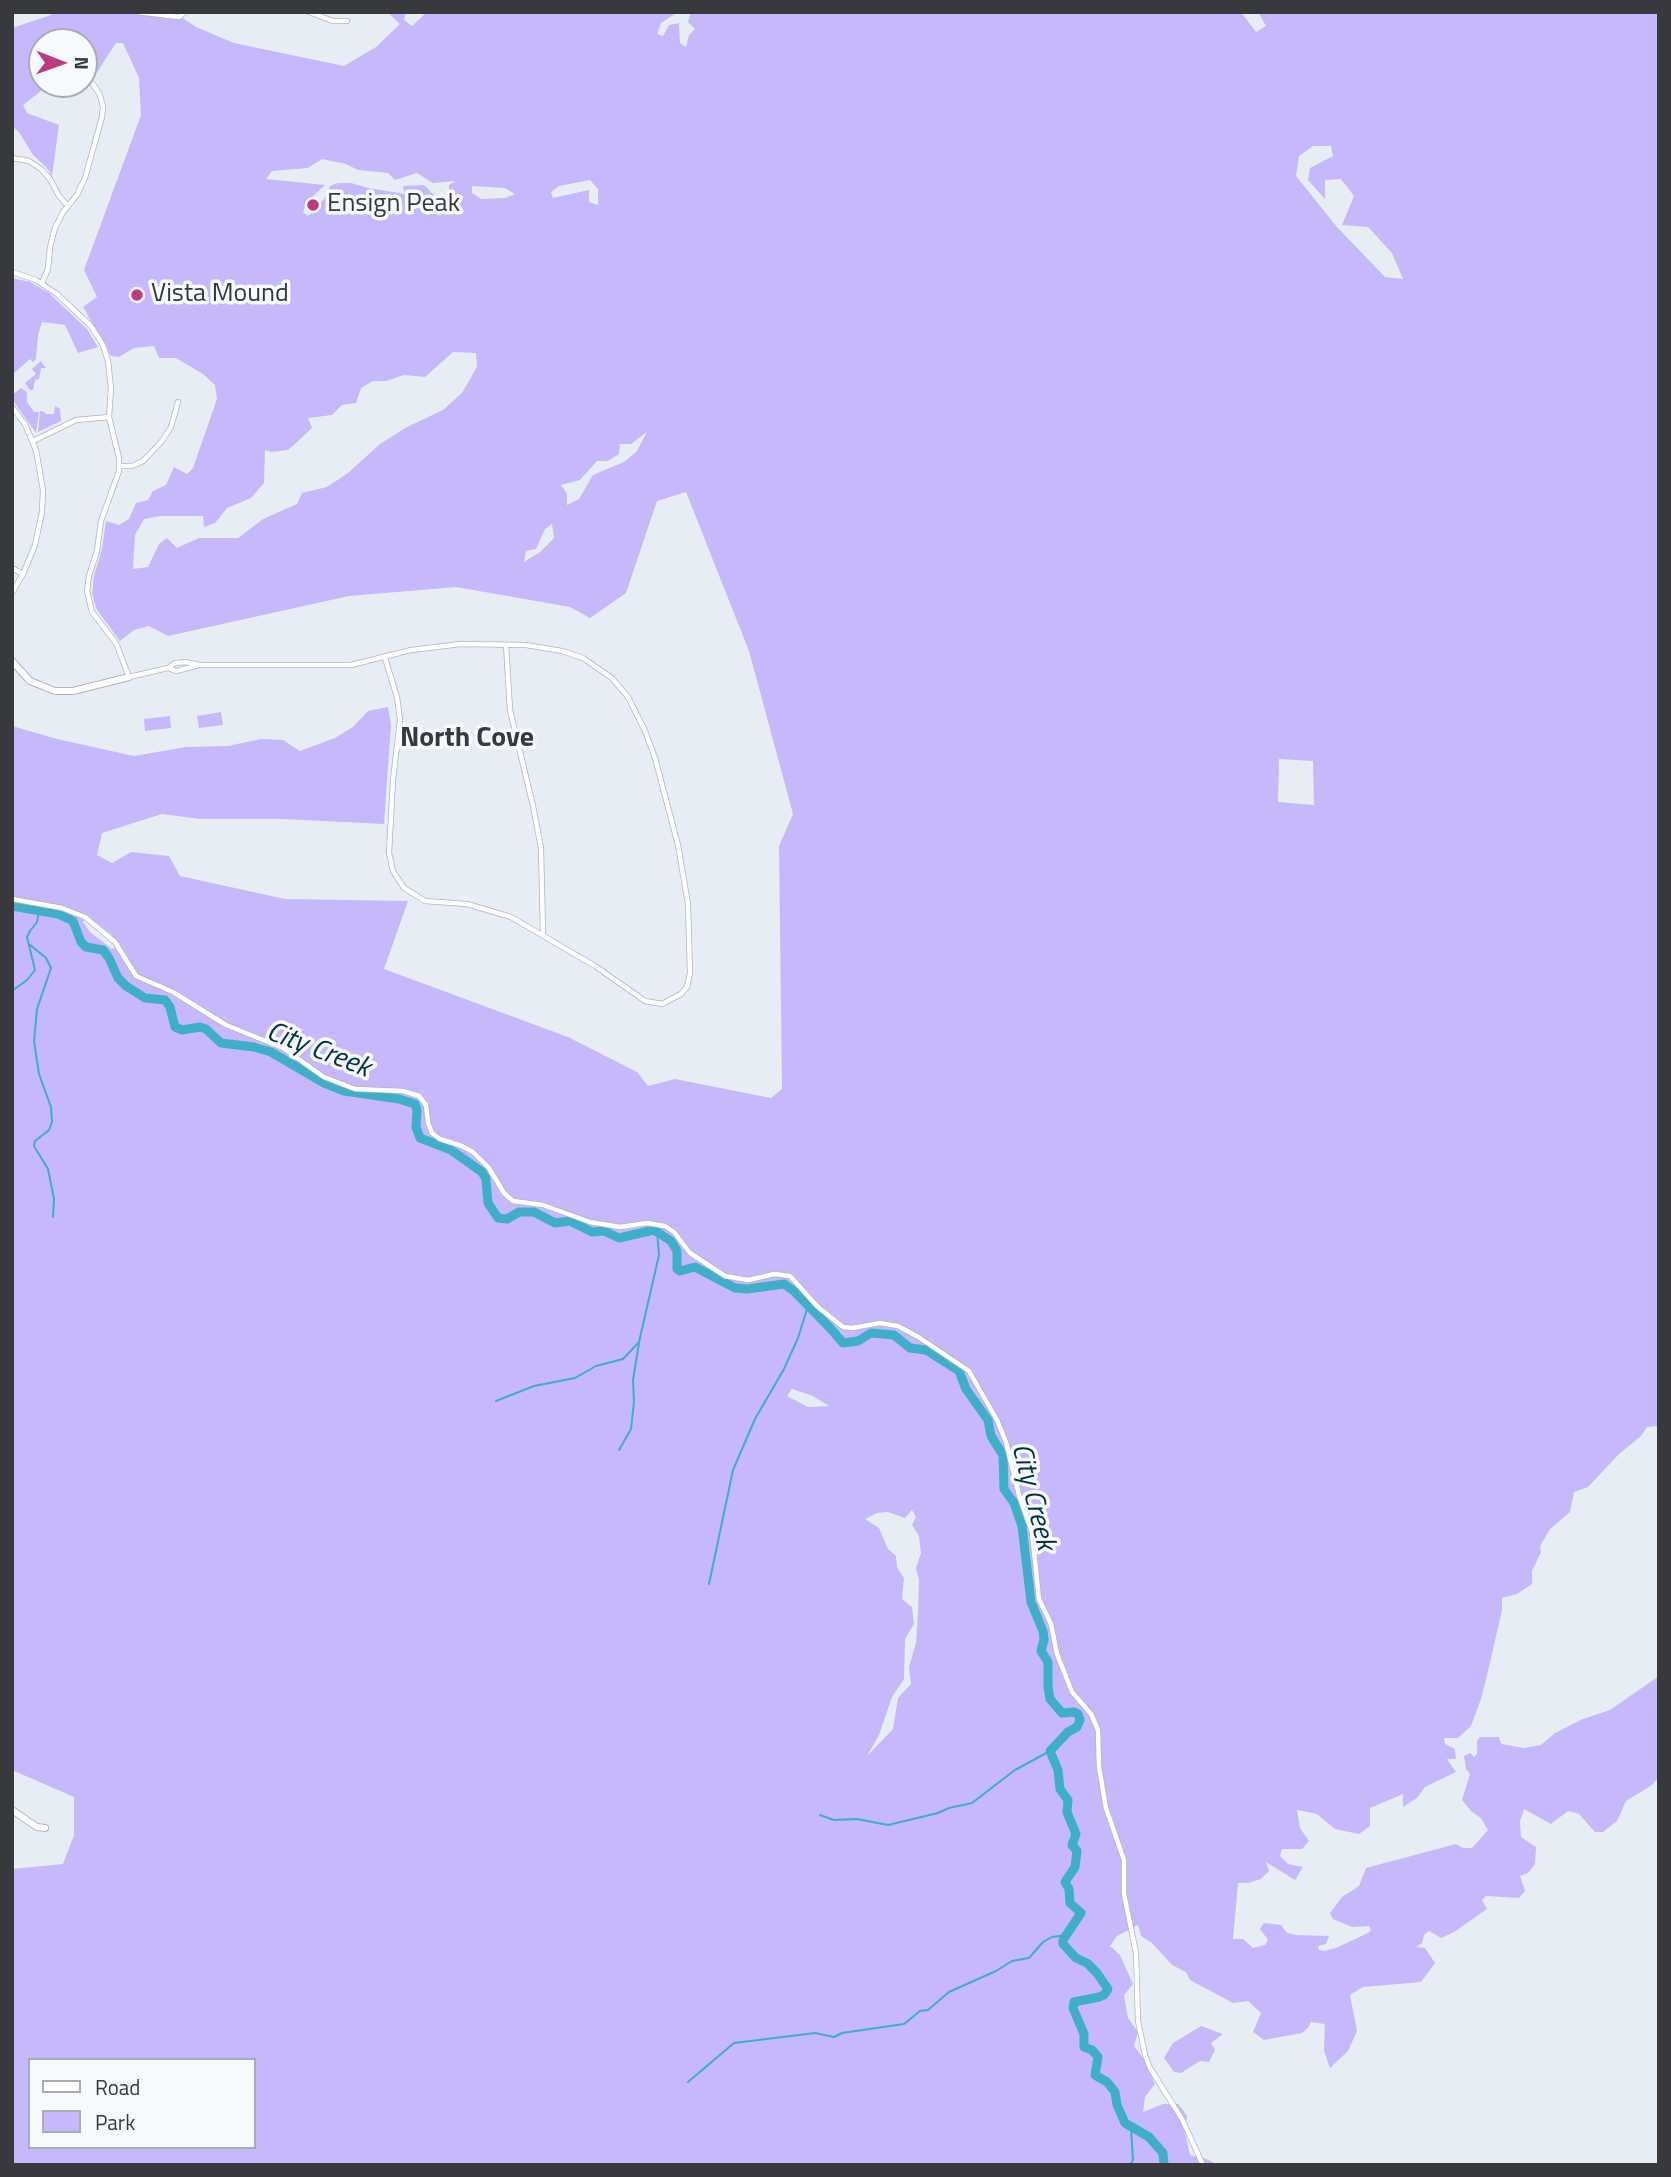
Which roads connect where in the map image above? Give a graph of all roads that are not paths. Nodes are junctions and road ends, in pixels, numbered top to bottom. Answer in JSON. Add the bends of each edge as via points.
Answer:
{"nodes":[{"id":1,"x":136,"y":12,"type":"edge"},
{"id":2,"x":185,"y":12,"type":"edge"},
{"id":3,"x":309,"y":12,"type":"edge"},
{"id":4,"x":347,"y":21,"type":"dead end"},
{"id":5,"x":98,"y":91,"type":"edge"},
{"id":6,"x":12,"y":158,"type":"edge"},
{"id":7,"x":68,"y":206,"type":"junction"},
{"id":8,"x":12,"y":272,"type":"edge"},
{"id":9,"x":42,"y":283,"type":"junction"},
{"id":10,"x":178,"y":402,"type":"dead end"},
{"id":11,"x":12,"y":407,"type":"edge"},
{"id":12,"x":109,"y":417,"type":"junction"},
{"id":13,"x":33,"y":440,"type":"junction"},
{"id":14,"x":120,"y":466,"type":"junction"},
{"id":15,"x":12,"y":568,"type":"edge"},
{"id":16,"x":23,"y":574,"type":"junction"},
{"id":17,"x":12,"y":593,"type":"edge"},
{"id":18,"x":506,"y":645,"type":"junction"},
{"id":19,"x":385,"y":657,"type":"junction"},
{"id":20,"x":12,"y":661,"type":"edge"},
{"id":21,"x":129,"y":677,"type":"junction"},
{"id":22,"x":12,"y":899,"type":"edge"},
{"id":23,"x":543,"y":934,"type":"junction"},
{"id":24,"x":12,"y":1810,"type":"edge"},
{"id":25,"x":45,"y":1828,"type":"dead end"},
{"id":26,"x":1203,"y":2165,"type":"edge"}],
"edges":[{"from":1,"to":2,"type":"street","via":[[179,17]]},
{"from":3,"to":4,"type":"street"},
{"from":5,"to":7,"type":"street","via":[[103,112],[85,178]]},
{"from":6,"to":7,"type":"street","via":[[41,169]]},
{"from":7,"to":9,"type":"street","via":[[52,234]]},
{"from":8,"to":9,"type":"street"},
{"from":9,"to":12,"type":"street","via":[[86,320],[103,345],[111,377]]},
{"from":10,"to":14,"type":"street","via":[[169,432],[149,456],[139,464]]},
{"from":11,"to":13,"type":"street"},
{"from":12,"to":13,"type":"street","via":[[76,420]]},
{"from":12,"to":14,"type":"street"},
{"from":13,"to":16,"type":"street","via":[[43,501],[35,545]]},
{"from":14,"to":21,"type":"street","via":[[101,521],[87,591],[92,612],[116,643]]},
{"from":15,"to":16,"type":"street"},
{"from":16,"to":17,"type":"street"},
{"from":18,"to":19,"type":"street","via":[[440,645]]},
{"from":18,"to":23,"type":"street","via":[[510,710],[540,841]]},
{"from":18,"to":23,"type":"street","via":[[539,647],[583,658],[612,678],[635,710],[655,758],[678,845],[690,932],[687,987],[676,999],[662,1004],[645,1001]]},
{"from":19,"to":21,"type":"street","via":[[341,666],[186,662]]},
{"from":19,"to":23,"type":"street","via":[[400,720],[389,853],[398,881],[425,901],[491,909]]},
{"from":20,"to":21,"type":"street","via":[[30,681],[55,691]]},
{"from":22,"to":26,"type":"street","via":[[85,917],[115,942],[136,976],[173,992],[226,1025],[283,1048],[324,1077],[355,1089],[419,1096],[426,1105],[432,1133],[473,1152],[513,1201],[620,1227],[665,1226],[690,1253],[725,1276],[748,1280],[774,1274],[790,1276],[843,1327],[893,1325],[969,1371],[1006,1442],[1032,1532],[1039,1598],[1057,1654],[1072,1692],[1098,1730],[1106,1808],[1124,1860],[1124,1894],[1136,1953],[1136,2006],[1145,2055]]},
{"from":24,"to":25,"type":"street"}]}
